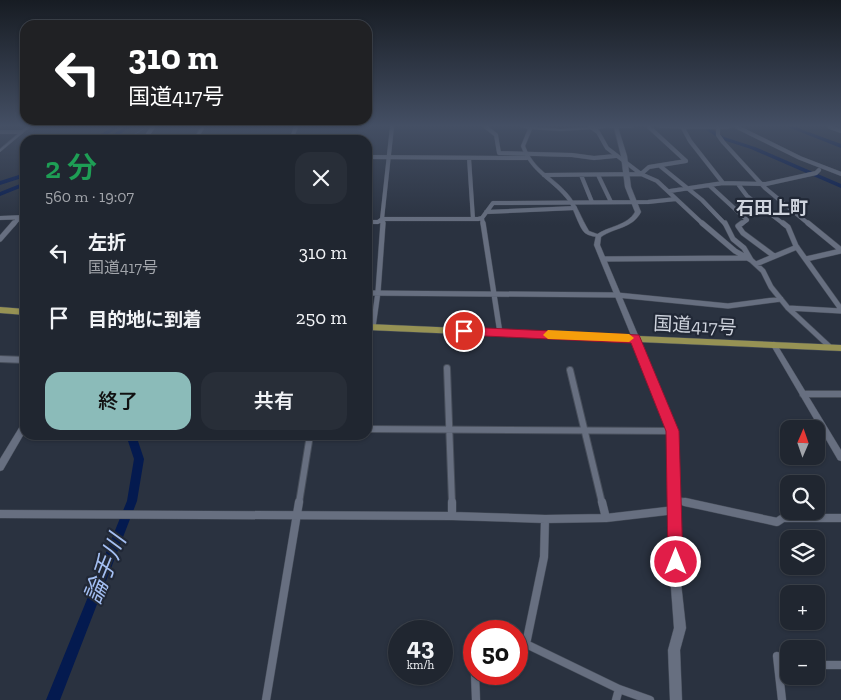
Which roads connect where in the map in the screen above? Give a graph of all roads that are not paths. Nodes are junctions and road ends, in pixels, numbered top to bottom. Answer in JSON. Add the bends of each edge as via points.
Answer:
{"nodes":[{"id":1,"x":390,"y":160,"type":"edge"},
{"id":2,"x":469,"y":160,"type":"edge"},
{"id":3,"x":529,"y":160,"type":"edge"},
{"id":4,"x":621,"y":160,"type":"edge"},
{"id":5,"x":625,"y":160,"type":"edge"},
{"id":6,"x":685,"y":160,"type":"edge"},
{"id":7,"x":705,"y":160,"type":"edge"},
{"id":8,"x":741,"y":160,"type":"edge"},
{"id":9,"x":803,"y":160,"type":"edge"},
{"id":10,"x":804,"y":160,"type":"edge"},
{"id":11,"x":626,"y":163,"type":"junction"},
{"id":12,"x":660,"y":166,"type":"junction"},
{"id":13,"x":819,"y":170,"type":"junction"},
{"id":14,"x":641,"y":174,"type":"junction"},
{"id":15,"x":544,"y":175,"type":"junction"},
{"id":16,"x":581,"y":175,"type":"junction"},
{"id":17,"x":598,"y":175,"type":"junction"},
{"id":18,"x":626,"y":175,"type":"junction"},
{"id":19,"x":841,"y":175,"type":"edge"},
{"id":20,"x":723,"y":183,"type":"junction"},
{"id":21,"x":738,"y":184,"type":"junction"},
{"id":22,"x":761,"y":184,"type":"junction"},
{"id":23,"x":710,"y":186,"type":"junction"},
{"id":24,"x":688,"y":188,"type":"junction"},
{"id":25,"x":670,"y":191,"type":"junction"},
{"id":26,"x":676,"y":199,"type":"junction"},
{"id":27,"x":571,"y":201,"type":"junction"},
{"id":28,"x":592,"y":202,"type":"junction"},
{"id":29,"x":611,"y":202,"type":"junction"},
{"id":30,"x":635,"y":202,"type":"junction"},
{"id":31,"x":575,"y":208,"type":"junction"},
{"id":32,"x":486,"y":212,"type":"junction"},
{"id":33,"x":20,"y":217,"type":"edge"},
{"id":34,"x":0,"y":218,"type":"edge"},
{"id":35,"x":482,"y":218,"type":"junction"},
{"id":36,"x":20,"y":219,"type":"edge"},
{"id":37,"x":383,"y":219,"type":"junction"},
{"id":38,"x":473,"y":219,"type":"junction"},
{"id":39,"x":372,"y":222,"type":"edge"},
{"id":40,"x":598,"y":236,"type":"junction"},
{"id":41,"x":0,"y":239,"type":"edge"},
{"id":42,"x":797,"y":247,"type":"junction"},
{"id":43,"x":841,"y":250,"type":"edge"},
{"id":44,"x":774,"y":256,"type":"junction"},
{"id":45,"x":603,"y":259,"type":"junction"},
{"id":46,"x":748,"y":259,"type":"junction"},
{"id":47,"x":806,"y":259,"type":"junction"},
{"id":48,"x":756,"y":264,"type":"junction"},
{"id":49,"x":378,"y":292,"type":"junction"},
{"id":50,"x":372,"y":293,"type":"edge"},
{"id":51,"x":494,"y":294,"type":"junction"},
{"id":52,"x":617,"y":295,"type":"junction"},
{"id":53,"x":781,"y":298,"type":"junction"},
{"id":54,"x":788,"y":308,"type":"junction"},
{"id":55,"x":0,"y":310,"type":"edge"},
{"id":56,"x":841,"y":310,"type":"edge"},
{"id":57,"x":20,"y":312,"type":"edge"},
{"id":58,"x":372,"y":318,"type":"edge"},
{"id":59,"x":372,"y":327,"type":"edge"},
{"id":60,"x":500,"y":333,"type":"junction"},
{"id":61,"x":635,"y":338,"type":"junction"},
{"id":62,"x":774,"y":345,"type":"junction"},
{"id":63,"x":830,"y":347,"type":"junction"},
{"id":64,"x":841,"y":348,"type":"edge"},
{"id":65,"x":0,"y":359,"type":"edge"},
{"id":66,"x":20,"y":360,"type":"edge"},
{"id":67,"x":447,"y":368,"type":"dead end"},
{"id":68,"x":570,"y":370,"type":"dead end"},
{"id":69,"x":804,"y":394,"type":"junction"},
{"id":70,"x":841,"y":394,"type":"edge"},
{"id":71,"x":372,"y":428,"type":"edge"},
{"id":72,"x":449,"y":429,"type":"junction"},
{"id":73,"x":585,"y":430,"type":"junction"},
{"id":74,"x":672,"y":431,"type":"junction"},
{"id":75,"x":20,"y":433,"type":"edge"},
{"id":76,"x":309,"y":440,"type":"edge"},
{"id":77,"x":841,"y":457,"type":"edge"},
{"id":78,"x":0,"y":467,"type":"edge"},
{"id":79,"x":675,"y":500,"type":"junction"},
{"id":80,"x":675,"y":510,"type":"junction"},
{"id":81,"x":0,"y":514,"type":"edge"},
{"id":82,"x":296,"y":516,"type":"junction"},
{"id":83,"x":452,"y":516,"type":"junction"},
{"id":84,"x":606,"y":518,"type":"junction"},
{"id":85,"x":841,"y":518,"type":"edge"},
{"id":86,"x":545,"y":519,"type":"junction"},
{"id":87,"x":528,"y":634,"type":"edge"},
{"id":88,"x":528,"y":645,"type":"edge"},
{"id":89,"x":780,"y":657,"type":"edge"},
{"id":90,"x":825,"y":665,"type":"edge"},
{"id":91,"x":841,"y":665,"type":"edge"},
{"id":92,"x":780,"y":678,"type":"edge"},
{"id":93,"x":475,"y":685,"type":"edge"},
{"id":94,"x":781,"y":685,"type":"edge"},
{"id":95,"x":619,"y":689,"type":"junction"},
{"id":96,"x":266,"y":700,"type":"edge"},
{"id":97,"x":476,"y":700,"type":"edge"},
{"id":98,"x":616,"y":700,"type":"edge"},
{"id":99,"x":650,"y":700,"type":"edge"},
{"id":100,"x":676,"y":700,"type":"edge"},
{"id":101,"x":782,"y":700,"type":"edge"}],
"edges":[{"from":1,"to":37,"type":"street"},
{"from":2,"to":38,"type":"street"},
{"from":3,"to":15,"type":"street"},
{"from":4,"to":11,"type":"street"},
{"from":5,"to":11,"type":"main road"},
{"from":6,"to":12,"type":"street"},
{"from":7,"to":20,"type":"street"},
{"from":8,"to":22,"type":"street"},
{"from":9,"to":13,"type":"street"},
{"from":10,"to":19,"type":"street"},
{"from":11,"to":14,"type":"street"},
{"from":11,"to":18,"type":"main road"},
{"from":12,"to":14,"type":"street"},
{"from":12,"to":24,"type":"street"},
{"from":13,"to":19,"type":"street"},
{"from":13,"to":22,"type":"street"},
{"from":14,"to":18,"type":"street"},
{"from":14,"to":25,"type":"street"},
{"from":15,"to":16,"type":"street"},
{"from":15,"to":27,"type":"street"},
{"from":16,"to":17,"type":"street"},
{"from":16,"to":28,"type":"street"},
{"from":17,"to":18,"type":"street"},
{"from":17,"to":29,"type":"street"},
{"from":18,"to":30,"type":"main road"},
{"from":20,"to":21,"type":"street"},
{"from":20,"to":23,"type":"street"},
{"from":21,"to":22,"type":"street"},
{"from":21,"to":42,"type":"street","via":[[747,196],[788,227]]},
{"from":22,"to":43,"type":"street"},
{"from":23,"to":24,"type":"street"},
{"from":23,"to":44,"type":"street","via":[[747,220],[738,226],[743,233]]},
{"from":24,"to":25,"type":"street"},
{"from":24,"to":46,"type":"street","via":[[726,222],[733,239],[744,248]]},
{"from":25,"to":26,"type":"street"},
{"from":26,"to":30,"type":"street"},
{"from":26,"to":46,"type":"street","via":[[716,236]]},
{"from":27,"to":28,"type":"street"},
{"from":27,"to":31,"type":"street"},
{"from":27,"to":32,"type":"street","via":[[493,203]]},
{"from":28,"to":29,"type":"street"},
{"from":29,"to":30,"type":"street"},
{"from":30,"to":40,"type":"main road","via":[[638,212],[633,220],[610,227]]},
{"from":31,"to":32,"type":"street"},
{"from":31,"to":40,"type":"street","via":[[587,232]]},
{"from":32,"to":35,"type":"street"},
{"from":33,"to":34,"type":"street"},
{"from":35,"to":38,"type":"street"},
{"from":35,"to":51,"type":"street"},
{"from":36,"to":41,"type":"street"},
{"from":37,"to":38,"type":"street"},
{"from":37,"to":39,"type":"street"},
{"from":37,"to":49,"type":"street"},
{"from":40,"to":45,"type":"main road","via":[[596,245]]},
{"from":42,"to":44,"type":"street"},
{"from":42,"to":47,"type":"street"},
{"from":43,"to":47,"type":"street"},
{"from":44,"to":48,"type":"street"},
{"from":45,"to":46,"type":"street"},
{"from":45,"to":52,"type":"main road"},
{"from":46,"to":48,"type":"street"},
{"from":47,"to":56,"type":"street"},
{"from":48,"to":53,"type":"street"},
{"from":49,"to":50,"type":"street"},
{"from":49,"to":51,"type":"street"},
{"from":49,"to":58,"type":"street"},
{"from":51,"to":52,"type":"street"},
{"from":51,"to":60,"type":"street"},
{"from":52,"to":53,"type":"street","via":[[728,306]]},
{"from":52,"to":61,"type":"main road"},
{"from":53,"to":54,"type":"street"},
{"from":54,"to":56,"type":"street"},
{"from":54,"to":63,"type":"street"},
{"from":55,"to":57,"type":"highway"},
{"from":59,"to":60,"type":"highway","name":"国道417号"},
{"from":60,"to":61,"type":"highway","name":"国道417号"},
{"from":61,"to":62,"type":"highway","name":"国道417号"},
{"from":61,"to":74,"type":"main road"},
{"from":62,"to":63,"type":"highway","name":"国道417号"},
{"from":62,"to":69,"type":"street"},
{"from":63,"to":64,"type":"highway","name":"国道417号"},
{"from":65,"to":66,"type":"street"},
{"from":67,"to":72,"type":"street"},
{"from":68,"to":73,"type":"street"},
{"from":69,"to":70,"type":"street"},
{"from":69,"to":77,"type":"street"},
{"from":71,"to":72,"type":"street"},
{"from":72,"to":73,"type":"street"},
{"from":72,"to":83,"type":"street"},
{"from":73,"to":74,"type":"street"},
{"from":73,"to":84,"type":"street"},
{"from":74,"to":79,"type":"main road"},
{"from":75,"to":78,"type":"street"},
{"from":76,"to":82,"type":"street"},
{"from":79,"to":80,"type":"main road"},
{"from":79,"to":85,"type":"street","via":[[777,522],[783,518]]},
{"from":80,"to":84,"type":"street"},
{"from":80,"to":100,"type":"main road","via":[[675,574],[680,628],[674,650]]},
{"from":81,"to":82,"type":"street"},
{"from":82,"to":83,"type":"street"},
{"from":82,"to":96,"type":"street"},
{"from":83,"to":86,"type":"street"},
{"from":84,"to":86,"type":"street"},
{"from":86,"to":87,"type":"street","via":[[544,557]]},
{"from":88,"to":95,"type":"street"},
{"from":89,"to":92,"type":"street"},
{"from":90,"to":91,"type":"street"},
{"from":93,"to":97,"type":"street"},
{"from":94,"to":101,"type":"street"},
{"from":95,"to":98,"type":"street"},
{"from":95,"to":99,"type":"street"}]}
